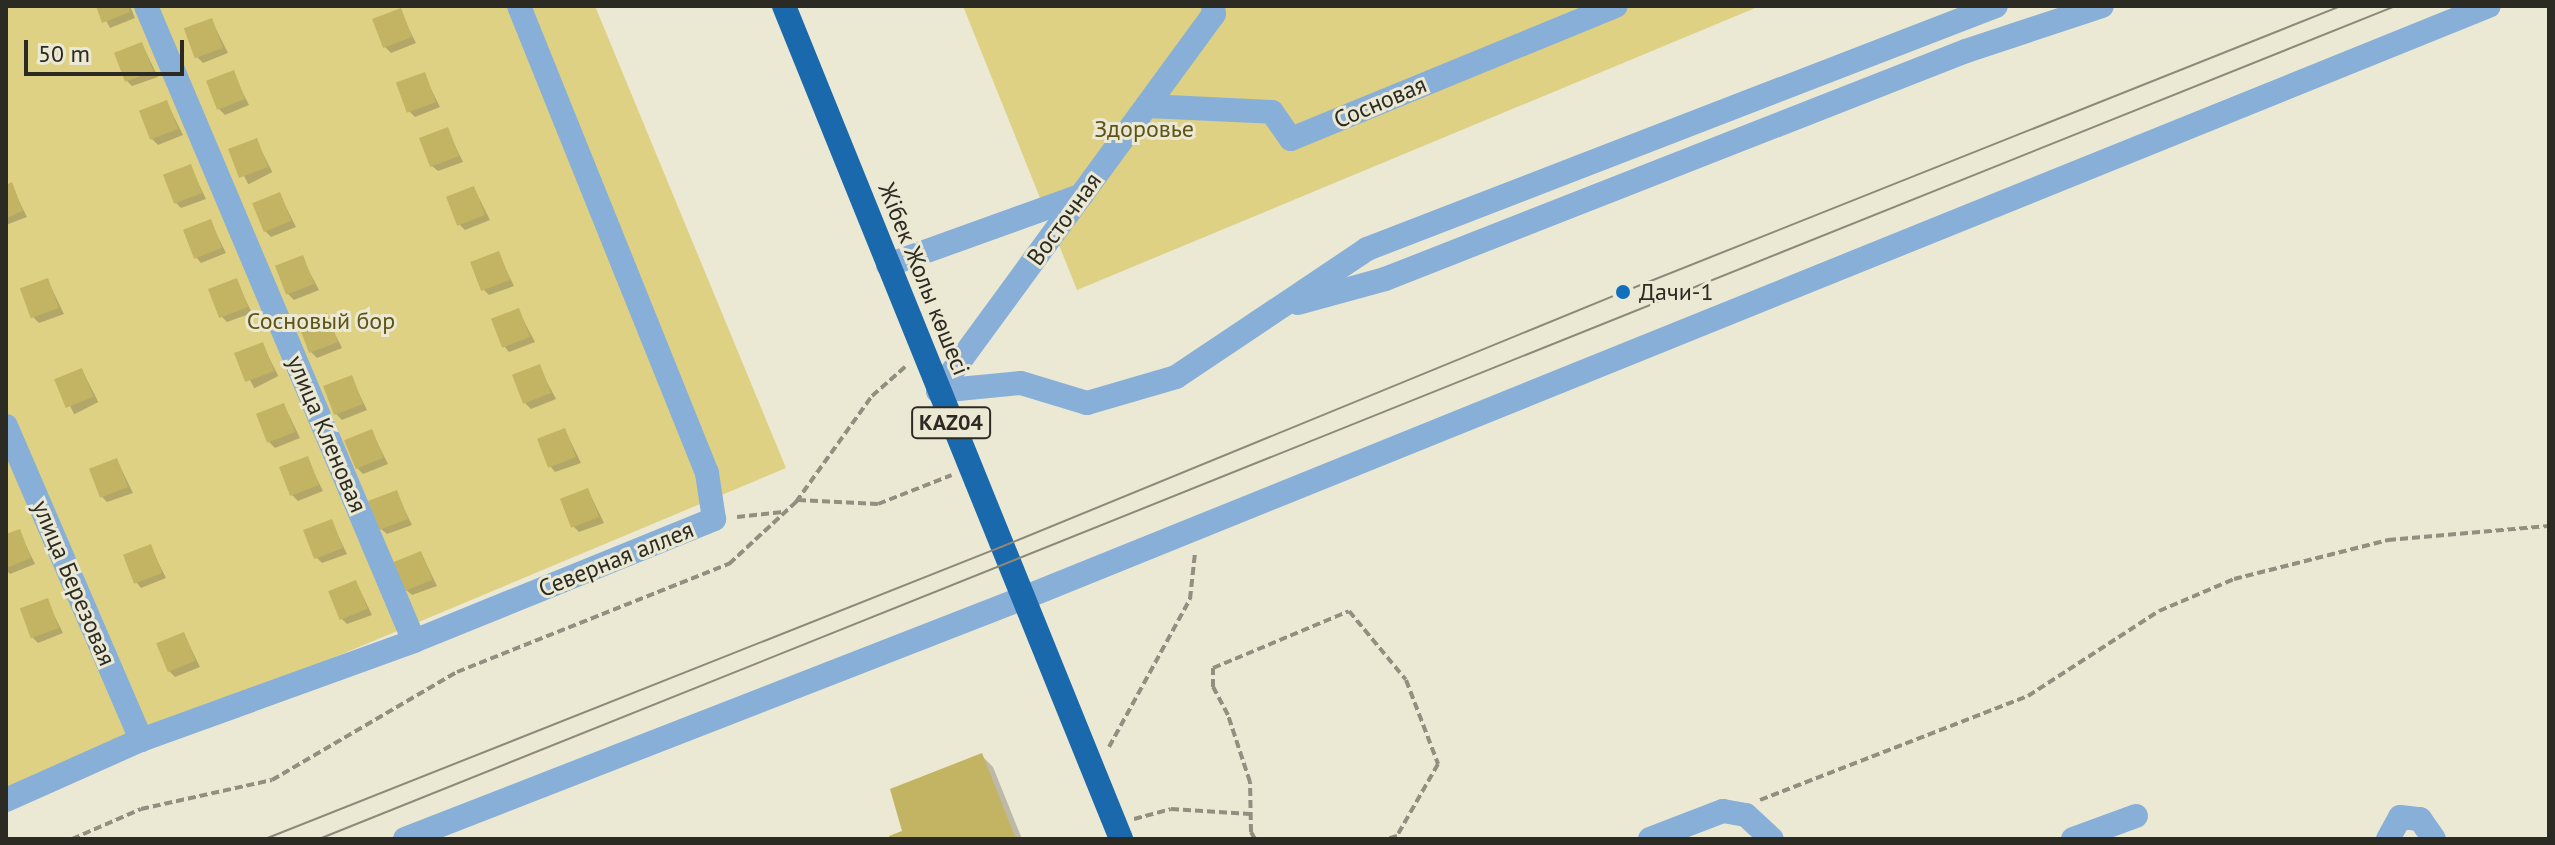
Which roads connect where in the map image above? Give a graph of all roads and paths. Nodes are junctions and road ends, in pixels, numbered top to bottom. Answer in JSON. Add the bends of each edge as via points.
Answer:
{"nodes":[{"id":1,"x":146,"y":6,"type":"edge"},
{"id":2,"x":519,"y":6,"type":"edge"},
{"id":3,"x":784,"y":6,"type":"edge"},
{"id":4,"x":1213,"y":6,"type":"edge"},
{"id":5,"x":1616,"y":6,"type":"edge"},
{"id":6,"x":1996,"y":6,"type":"edge"},
{"id":7,"x":2102,"y":6,"type":"edge"},
{"id":8,"x":2489,"y":6,"type":"edge"},
{"id":9,"x":1147,"y":106,"type":"junction"},
{"id":10,"x":1082,"y":195,"type":"junction"},
{"id":11,"x":888,"y":265,"type":"junction"},
{"id":12,"x":1278,"y":309,"type":"junction"},
{"id":13,"x":925,"y":359,"type":"junction"},
{"id":14,"x":938,"y":391,"type":"junction"},
{"id":15,"x":6,"y":426,"type":"edge"},
{"id":16,"x":969,"y":468,"type":"junction"},
{"id":17,"x":798,"y":500,"type":"junction"},
{"id":18,"x":714,"y":519,"type":"junction"},
{"id":19,"x":2549,"y":526,"type":"edge"},
{"id":20,"x":1197,"y":528,"type":"junction"},
{"id":21,"x":1021,"y":599,"type":"junction"},
{"id":22,"x":414,"y":641,"type":"junction"},
{"id":23,"x":141,"y":740,"type":"junction"},
{"id":24,"x":1094,"y":774,"type":"junction"},
{"id":25,"x":6,"y":800,"type":"edge"},
{"id":26,"x":1250,"y":814,"type":"junction"},
{"id":27,"x":1746,"y":815,"type":"junction"},
{"id":28,"x":2136,"y":816,"type":"dead end"},
{"id":29,"x":1118,"y":831,"type":"edge"},
{"id":30,"x":72,"y":839,"type":"edge"},
{"id":31,"x":405,"y":839,"type":"edge"},
{"id":32,"x":1255,"y":839,"type":"edge"},
{"id":33,"x":1387,"y":839,"type":"edge"},
{"id":34,"x":1650,"y":839,"type":"edge"},
{"id":35,"x":1772,"y":839,"type":"edge"},
{"id":36,"x":2073,"y":839,"type":"edge"},
{"id":37,"x":2388,"y":839,"type":"edge"},
{"id":38,"x":2434,"y":839,"type":"edge"}],
"edges":[{"from":1,"to":22,"type":"street","name":"улица Кленовая"},
{"from":2,"to":18,"type":"street","name":"Северная аллея","via":[[707,473]]},
{"from":3,"to":11,"type":"highway","name":"Жібек Жолы көшесі","number":"KАZ04"},
{"from":4,"to":9,"type":"street","name":"Восточная","via":[[1214,14]]},
{"from":5,"to":9,"type":"street","name":"Сосновая","via":[[1291,139],[1272,112]]},
{"from":6,"to":12,"type":"street","via":[[1367,249]]},
{"from":7,"to":12,"type":"street","via":[[1966,51],[1385,279]]},
{"from":8,"to":20,"type":"street"},
{"from":9,"to":10,"type":"street","name":"Восточная"},
{"from":10,"to":11,"type":"street"},
{"from":10,"to":14,"type":"street","name":"Восточная"},
{"from":11,"to":13,"type":"highway","name":"Жібек Жолы көшесі","number":"KАZ04"},
{"from":12,"to":14,"type":"street","via":[[1176,377],[1087,403],[1021,383]]},
{"from":13,"to":14,"type":"highway","name":"Жібек Жолы көшесі","number":"KАZ04"},
{"from":13,"to":17,"type":"path","via":[[907,364],[872,396]]},
{"from":14,"to":16,"type":"highway","name":"Жібек Жолы көшесі","number":"KАZ04"},
{"from":15,"to":23,"type":"street","name":"улица Березовая"},
{"from":16,"to":17,"type":"path","via":[[878,504]]},
{"from":16,"to":21,"type":"highway","name":"Жібек Жолы көшесі","number":"KАZ04"},
{"from":17,"to":18,"type":"path","via":[[781,514]]},
{"from":17,"to":30,"type":"path","via":[[729,564],[457,672],[272,780],[141,809]]},
{"from":18,"to":22,"type":"street","name":"Северная аллея"},
{"from":19,"to":27,"type":"path","via":[[2388,540],[2234,579],[2159,611],[2028,696],[1758,800]]},
{"from":20,"to":21,"type":"street"},
{"from":20,"to":24,"type":"path","via":[[1190,599]]},
{"from":21,"to":24,"type":"highway","name":"Жібек Жолы көшесі","number":"KАZ04"},
{"from":21,"to":31,"type":"street"},
{"from":22,"to":23,"type":"street","name":"Северная аллея"},
{"from":23,"to":25,"type":"street","name":"Северная аллея"},
{"from":24,"to":29,"type":"highway","name":"Жібек Жолы көшесі","number":"KАZ04"},
{"from":26,"to":29,"type":"path","via":[[1171,809]]},
{"from":26,"to":32,"type":"path"},
{"from":26,"to":33,"type":"path","via":[[1250,782],[1213,687],[1213,668],[1349,611],[1406,680],[1438,764],[1397,836]]},
{"from":27,"to":34,"type":"street","via":[[1723,811]]},
{"from":27,"to":35,"type":"street"},
{"from":28,"to":36,"type":"street"},
{"from":37,"to":38,"type":"street","via":[[2400,817],[2420,819]]}]}
